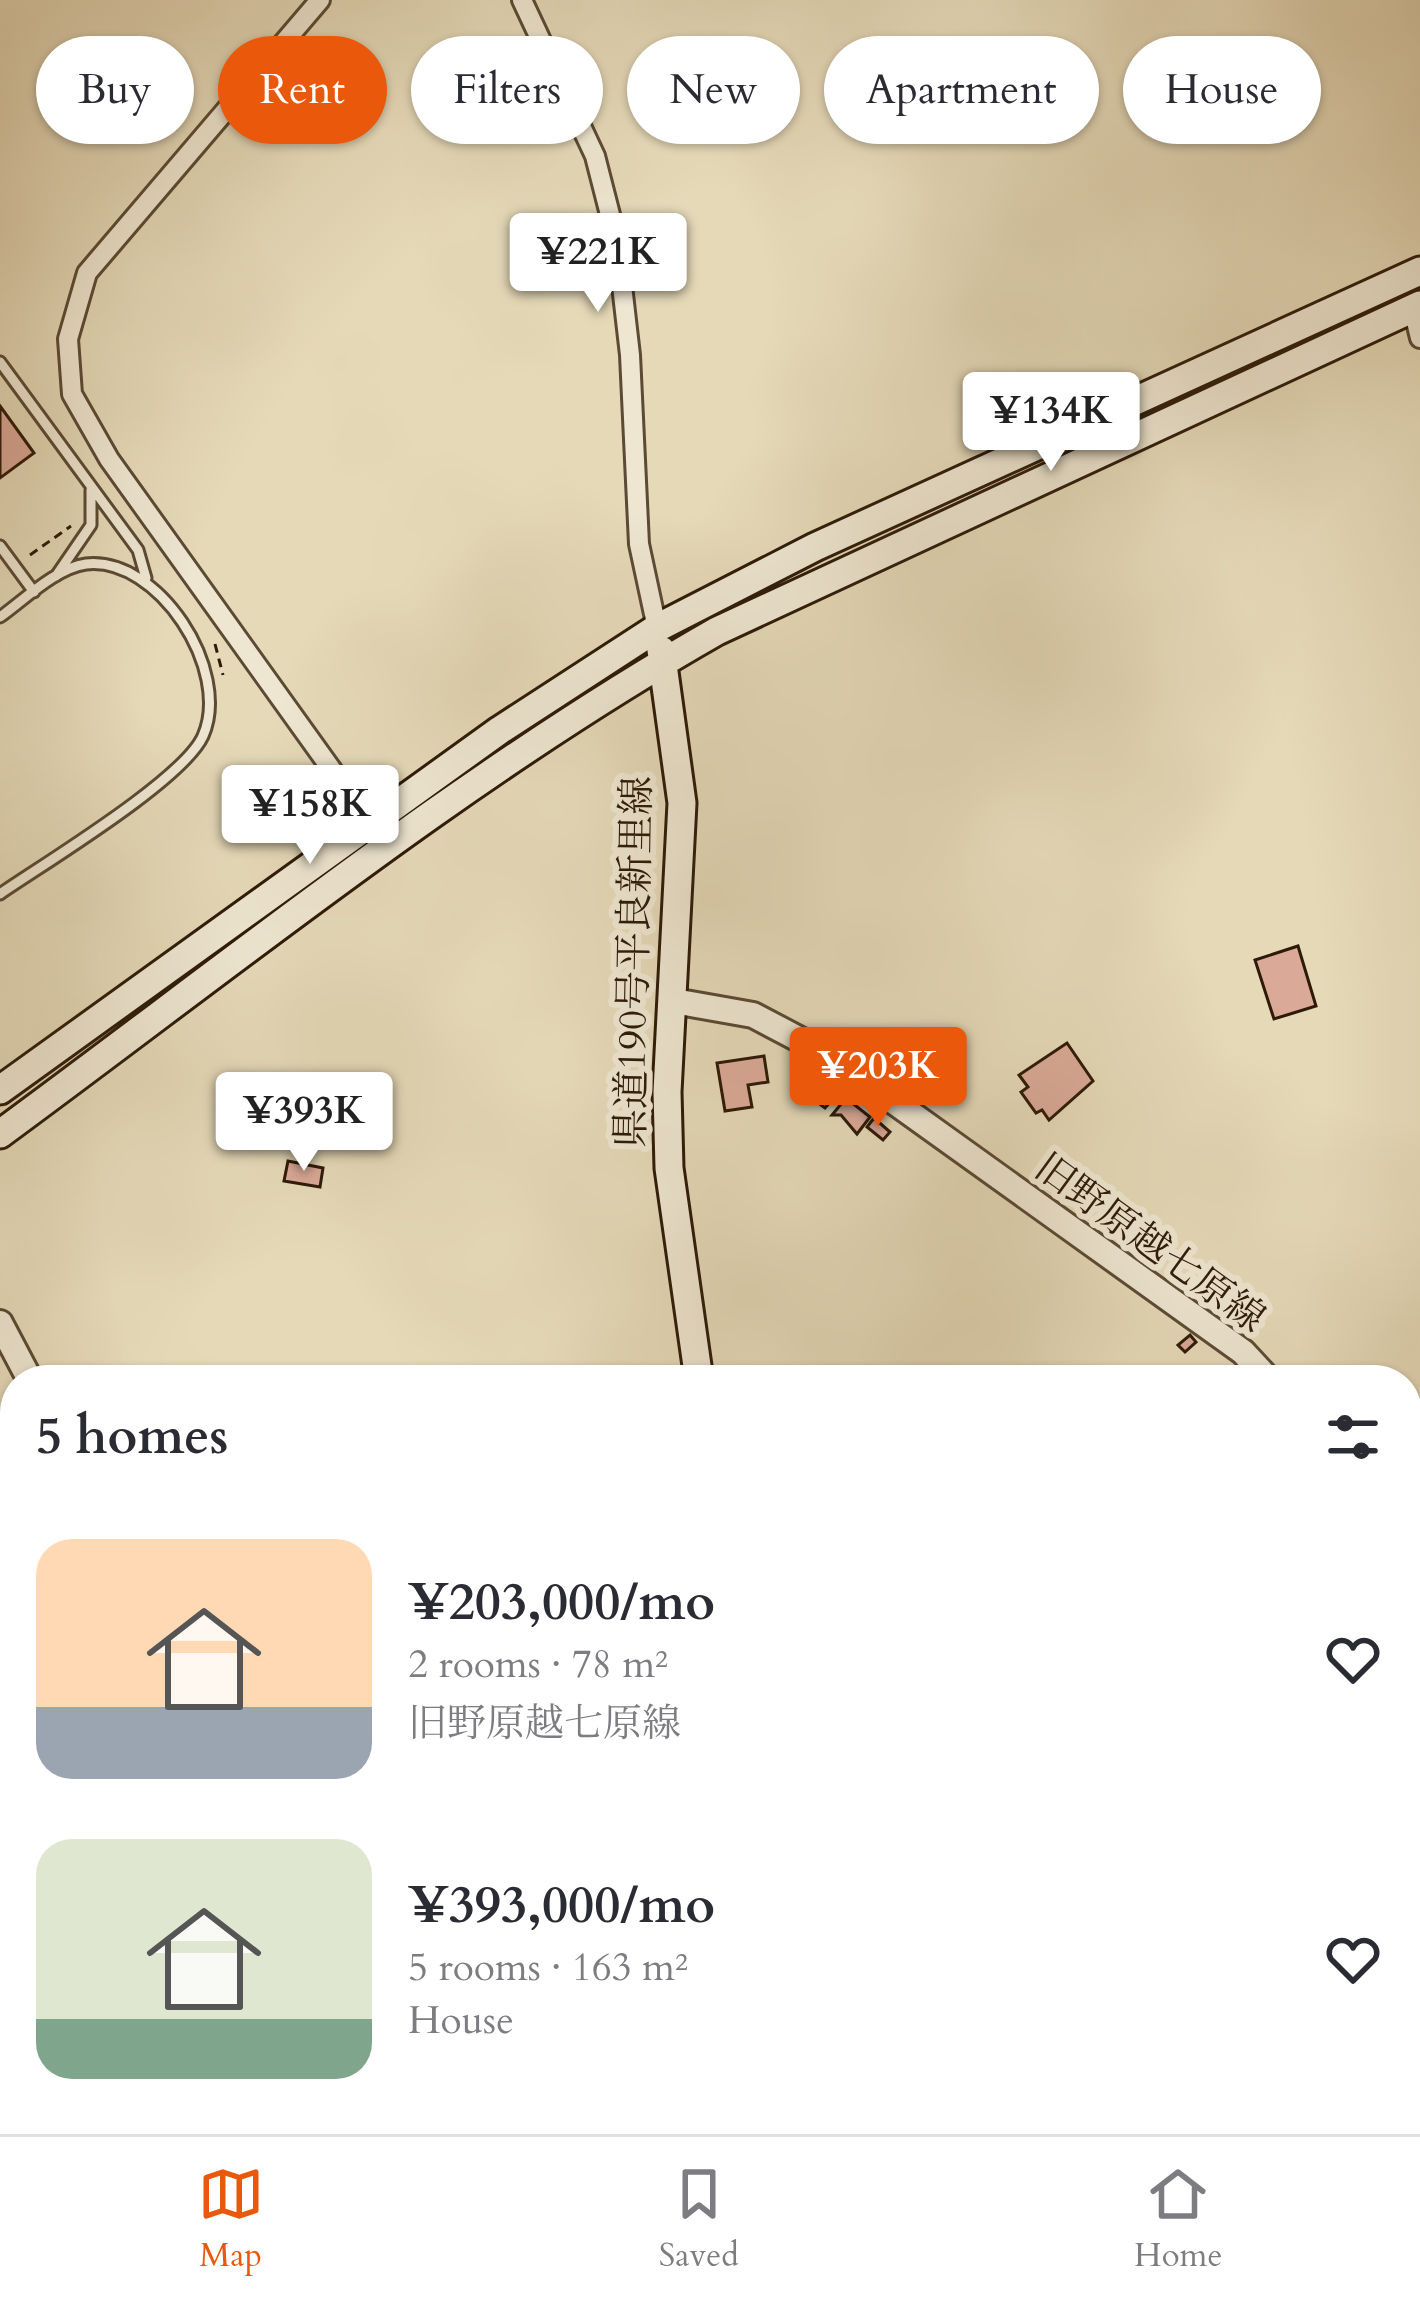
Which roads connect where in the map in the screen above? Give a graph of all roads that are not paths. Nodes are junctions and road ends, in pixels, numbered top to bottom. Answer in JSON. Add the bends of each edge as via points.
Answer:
{"nodes":[{"id":1,"x":320,"y":0,"type":"edge"},
{"id":2,"x":522,"y":0,"type":"edge"},
{"id":3,"x":1420,"y":271,"type":"edge"},
{"id":4,"x":1416,"y":307,"type":"edge"},
{"id":5,"x":1420,"y":338,"type":"edge"},
{"id":6,"x":0,"y":362,"type":"edge"},
{"id":7,"x":90,"y":485,"type":"junction"},
{"id":8,"x":0,"y":546,"type":"edge"},
{"id":9,"x":146,"y":578,"type":"junction"},
{"id":10,"x":54,"y":579,"type":"junction"},
{"id":11,"x":34,"y":592,"type":"junction"},
{"id":12,"x":0,"y":617,"type":"edge"},
{"id":13,"x":657,"y":628,"type":"junction"},
{"id":14,"x":663,"y":662,"type":"junction"},
{"id":15,"x":370,"y":823,"type":"junction"},
{"id":16,"x":0,"y":894,"type":"edge"},
{"id":17,"x":674,"y":1001,"type":"junction"},
{"id":18,"x":0,"y":1090,"type":"edge"},
{"id":19,"x":0,"y":1134,"type":"edge"},
{"id":20,"x":0,"y":1323,"type":"edge"},
{"id":21,"x":22,"y":1365,"type":"edge"},
{"id":22,"x":697,"y":1365,"type":"edge"},
{"id":23,"x":1255,"y":1365,"type":"edge"}],
"edges":[{"from":1,"to":15,"type":"street","via":[[87,273],[74,304],[67,370],[110,459]]},
{"from":2,"to":13,"type":"street","via":[[595,156],[617,242],[639,544]]},
{"from":3,"to":13,"type":"main road","via":[[814,547]]},
{"from":4,"to":5,"type":"street"},
{"from":4,"to":14,"type":"main road"},
{"from":6,"to":7,"type":"lane"},
{"from":7,"to":9,"type":"lane","via":[[138,550]]},
{"from":7,"to":10,"type":"lane","via":[[91,525]]},
{"from":8,"to":11,"type":"lane"},
{"from":9,"to":10,"type":"lane","via":[[113,564],[81,564]]},
{"from":9,"to":16,"type":"lane","via":[[201,654],[211,694],[202,737],[138,798]]},
{"from":10,"to":11,"type":"lane"},
{"from":11,"to":12,"type":"lane"},
{"from":13,"to":14,"type":"main road","name":"県道190号平良新里線"},
{"from":13,"to":15,"type":"main road"},
{"from":14,"to":17,"type":"main road","name":"県道190号平良新里線","via":[[682,802]]},
{"from":14,"to":19,"type":"main road","via":[[393,845]]},
{"from":15,"to":18,"type":"main road"},
{"from":17,"to":22,"type":"main road","name":"県道190号平良新里線","via":[[669,1168]]},
{"from":17,"to":23,"type":"street","name":"旧野原越七原線","via":[[753,1015],[829,1055]]},
{"from":20,"to":21,"type":"street"}]}
